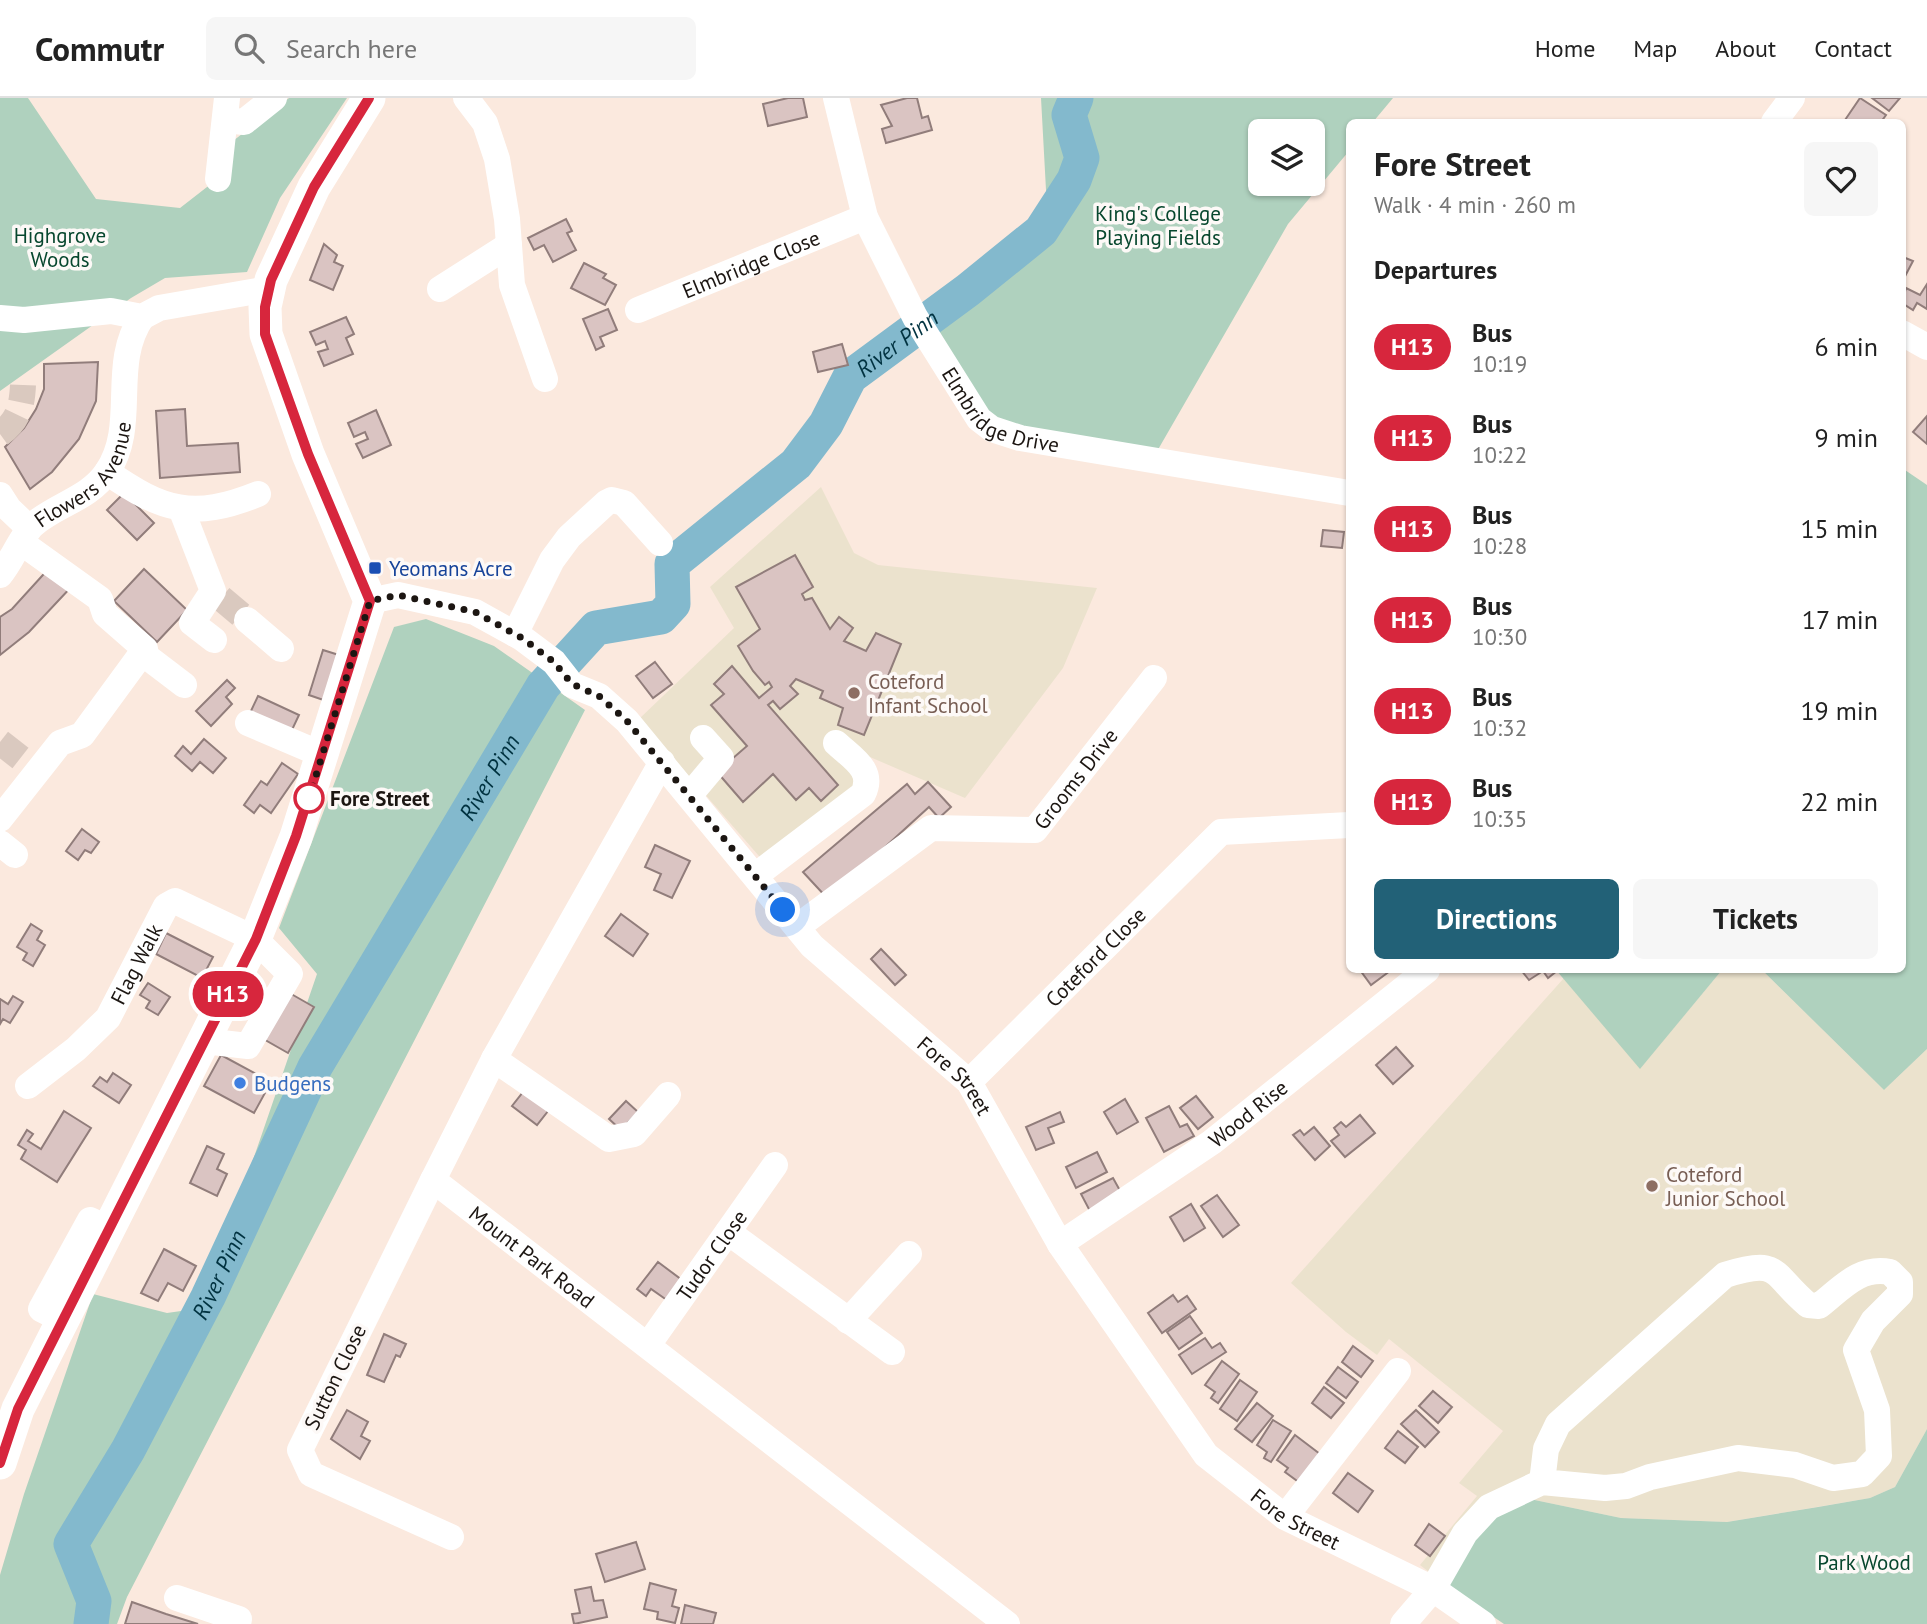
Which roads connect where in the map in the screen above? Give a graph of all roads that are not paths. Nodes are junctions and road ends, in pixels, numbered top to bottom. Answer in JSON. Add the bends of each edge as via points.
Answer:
{"nodes":[{"id":1,"x":274,"y":98,"type":"edge"},
{"id":2,"x":369,"y":98,"type":"edge"},
{"id":3,"x":466,"y":98,"type":"edge"},
{"id":4,"x":836,"y":98,"type":"edge"},
{"id":5,"x":1792,"y":98,"type":"edge"},
{"id":6,"x":226,"y":109,"type":"edge"},
{"id":7,"x":1776,"y":119,"type":"edge"},
{"id":8,"x":218,"y":180,"type":"dead end"},
{"id":9,"x":865,"y":217,"type":"junction"},
{"id":10,"x":509,"y":245,"type":"junction"},
{"id":11,"x":268,"y":289,"type":"junction"},
{"id":12,"x":440,"y":289,"type":"dead end"},
{"id":13,"x":638,"y":310,"type":"dead end"},
{"id":14,"x":142,"y":317,"type":"junction"},
{"id":15,"x":0,"y":318,"type":"edge"},
{"id":16,"x":1906,"y":335,"type":"edge"},
{"id":17,"x":1927,"y":347,"type":"edge"},
{"id":18,"x":545,"y":379,"type":"dead end"},
{"id":19,"x":107,"y":472,"type":"junction"},
{"id":20,"x":1346,"y":492,"type":"edge"},
{"id":21,"x":258,"y":494,"type":"dead end"},
{"id":22,"x":0,"y":495,"type":"edge"},
{"id":23,"x":182,"y":511,"type":"junction"},
{"id":24,"x":26,"y":536,"type":"junction"},
{"id":25,"x":660,"y":543,"type":"dead end"},
{"id":26,"x":0,"y":575,"type":"edge"},
{"id":27,"x":370,"y":601,"type":"junction"},
{"id":28,"x":247,"y":620,"type":"tunnel mouth"},
{"id":29,"x":516,"y":634,"type":"junction"},
{"id":30,"x":214,"y":640,"type":"dead end"},
{"id":31,"x":281,"y":649,"type":"dead end"},
{"id":32,"x":142,"y":653,"type":"junction"},
{"id":33,"x":1154,"y":678,"type":"dead end"},
{"id":34,"x":184,"y":685,"type":"dead end"},
{"id":35,"x":248,"y":723,"type":"dead end"},
{"id":36,"x":704,"y":738,"type":"dead end"},
{"id":37,"x":836,"y":743,"type":"dead end"},
{"id":38,"x":323,"y":755,"type":"junction"},
{"id":39,"x":662,"y":762,"type":"junction"},
{"id":40,"x":689,"y":796,"type":"junction"},
{"id":41,"x":0,"y":819,"type":"edge"},
{"id":42,"x":1346,"y":825,"type":"edge"},
{"id":43,"x":755,"y":876,"type":"junction"},
{"id":44,"x":797,"y":927,"type":"junction"},
{"id":45,"x":256,"y":939,"type":"junction"},
{"id":46,"x":1423,"y":973,"type":"edge"},
{"id":47,"x":204,"y":1041,"type":"junction"},
{"id":48,"x":494,"y":1059,"type":"junction"},
{"id":49,"x":970,"y":1082,"type":"junction"},
{"id":50,"x":28,"y":1086,"type":"dead end"},
{"id":51,"x":668,"y":1095,"type":"dead end"},
{"id":52,"x":775,"y":1165,"type":"dead end"},
{"id":53,"x":433,"y":1180,"type":"junction"},
{"id":54,"x":728,"y":1232,"type":"junction"},
{"id":55,"x":1060,"y":1244,"type":"junction"},
{"id":56,"x":909,"y":1254,"type":"dead end"},
{"id":57,"x":848,"y":1321,"type":"junction"},
{"id":58,"x":648,"y":1345,"type":"junction"},
{"id":59,"x":892,"y":1352,"type":"dead end"},
{"id":60,"x":1398,"y":1371,"type":"dead end"},
{"id":61,"x":0,"y":1463,"type":"edge"},
{"id":62,"x":1542,"y":1482,"type":"junction"},
{"id":63,"x":1285,"y":1517,"type":"junction"},
{"id":64,"x":452,"y":1536,"type":"dead end"},
{"id":65,"x":1433,"y":1589,"type":"junction"},
{"id":66,"x":177,"y":1598,"type":"dead end"},
{"id":67,"x":238,"y":1624,"type":"edge"},
{"id":68,"x":1007,"y":1624,"type":"edge"},
{"id":69,"x":1403,"y":1624,"type":"edge"},
{"id":70,"x":1483,"y":1624,"type":"edge"}],
"edges":[{"from":1,"to":6,"type":"street","via":[[244,122]]},
{"from":2,"to":11,"type":"main road","via":[[314,187]]},
{"from":3,"to":10,"type":"street","via":[[485,123],[496,159]]},
{"from":4,"to":9,"type":"street","name":"Elmbridge Drive"},
{"from":5,"to":7,"type":"street"},
{"from":6,"to":8,"type":"street"},
{"from":9,"to":13,"type":"street","name":"Elmbridge Close"},
{"from":9,"to":20,"type":"street","name":"Elmbridge Drive","via":[[940,360],[979,419],[992,429],[1020,438]]},
{"from":10,"to":12,"type":"street"},
{"from":10,"to":18,"type":"street","via":[[512,285]]},
{"from":11,"to":14,"type":"street","via":[[159,308]]},
{"from":11,"to":27,"type":"main road","via":[[265,334]]},
{"from":14,"to":15,"type":"street","via":[[111,311]]},
{"from":14,"to":19,"type":"street","name":"Flowers Avenue","via":[[129,340],[123,426]]},
{"from":16,"to":17,"type":"street"},
{"from":19,"to":23,"type":"street","via":[[152,501]]},
{"from":19,"to":24,"type":"street","name":"Flowers Avenue","via":[[75,501],[42,517]]},
{"from":21,"to":23,"type":"street","via":[[223,506]]},
{"from":22,"to":24,"type":"street"},
{"from":23,"to":30,"type":"street","via":[[213,559],[217,594],[192,623]]},
{"from":24,"to":26,"type":"street","name":"Flowers Avenue"},
{"from":24,"to":32,"type":"street","via":[[100,599],[105,614],[145,649]]},
{"from":25,"to":29,"type":"street","via":[[624,503],[606,503],[552,559]]},
{"from":27,"to":29,"type":"street","name":"Fore Street","via":[[398,595],[432,601],[475,612]]},
{"from":27,"to":38,"type":"main road"},
{"from":28,"to":31,"type":"street"},
{"from":29,"to":39,"type":"street","name":"Fore Street","via":[[562,667],[572,684],[599,696]]},
{"from":32,"to":34,"type":"street"},
{"from":32,"to":41,"type":"street","via":[[82,735],[60,743],[30,766]]},
{"from":33,"to":44,"type":"street","name":"Grooms Drive","via":[[1035,830],[931,828]]},
{"from":35,"to":38,"type":"street"},
{"from":36,"to":40,"type":"street","via":[[721,758]]},
{"from":37,"to":43,"type":"street","via":[[867,773],[869,783],[863,794]]},
{"from":38,"to":45,"type":"main road"},
{"from":39,"to":40,"type":"street","name":"Fore Street"},
{"from":39,"to":48,"type":"street"},
{"from":40,"to":43,"type":"street","name":"Fore Street"},
{"from":42,"to":49,"type":"street","name":"Coteford Close","via":[[1221,832]]},
{"from":43,"to":44,"type":"street","name":"Fore Street"},
{"from":44,"to":49,"type":"street","name":"Fore Street","via":[[812,946]]},
{"from":45,"to":47,"type":"main road"},
{"from":45,"to":47,"type":"street","via":[[290,974],[248,1046]]},
{"from":45,"to":50,"type":"street","name":"Flag Walk","via":[[175,901],[166,905],[108,1018]]},
{"from":46,"to":55,"type":"street","name":"Wood Rise","via":[[1212,1142]]},
{"from":47,"to":61,"type":"main road","via":[[18,1409]]},
{"from":48,"to":51,"type":"street","via":[[609,1139],[634,1134]]},
{"from":48,"to":53,"type":"street"},
{"from":49,"to":55,"type":"street","name":"Fore Street"},
{"from":52,"to":54,"type":"street","name":"Tudor Close"},
{"from":53,"to":58,"type":"street","name":"Mount Park Road"},
{"from":53,"to":64,"type":"street","name":"Sutton Close","via":[[300,1450],[311,1474]]},
{"from":54,"to":57,"type":"street"},
{"from":54,"to":58,"type":"street","name":"Tudor Close"},
{"from":55,"to":63,"type":"street","name":"Fore Street","via":[[1206,1455]]},
{"from":56,"to":57,"type":"street"},
{"from":57,"to":59,"type":"street"},
{"from":58,"to":68,"type":"street","name":"Mount Park Road"},
{"from":60,"to":63,"type":"street"},
{"from":62,"to":62,"type":"street","via":[[1626,1486],[1738,1458],[1795,1465],[1833,1478],[1863,1474],[1879,1456],[1877,1410],[1856,1350],[1873,1321],[1900,1294],[1900,1282],[1890,1272],[1868,1272],[1850,1280],[1819,1306],[1808,1305],[1781,1275],[1768,1268],[1725,1275],[1558,1424],[1546,1449]]},
{"from":62,"to":65,"type":"street","via":[[1489,1507],[1465,1533]]},
{"from":63,"to":65,"type":"street","name":"Fore Street"},
{"from":65,"to":69,"type":"street"},
{"from":65,"to":70,"type":"street","name":"Fore Street"},
{"from":66,"to":67,"type":"street","via":[[239,1619]]}]}
